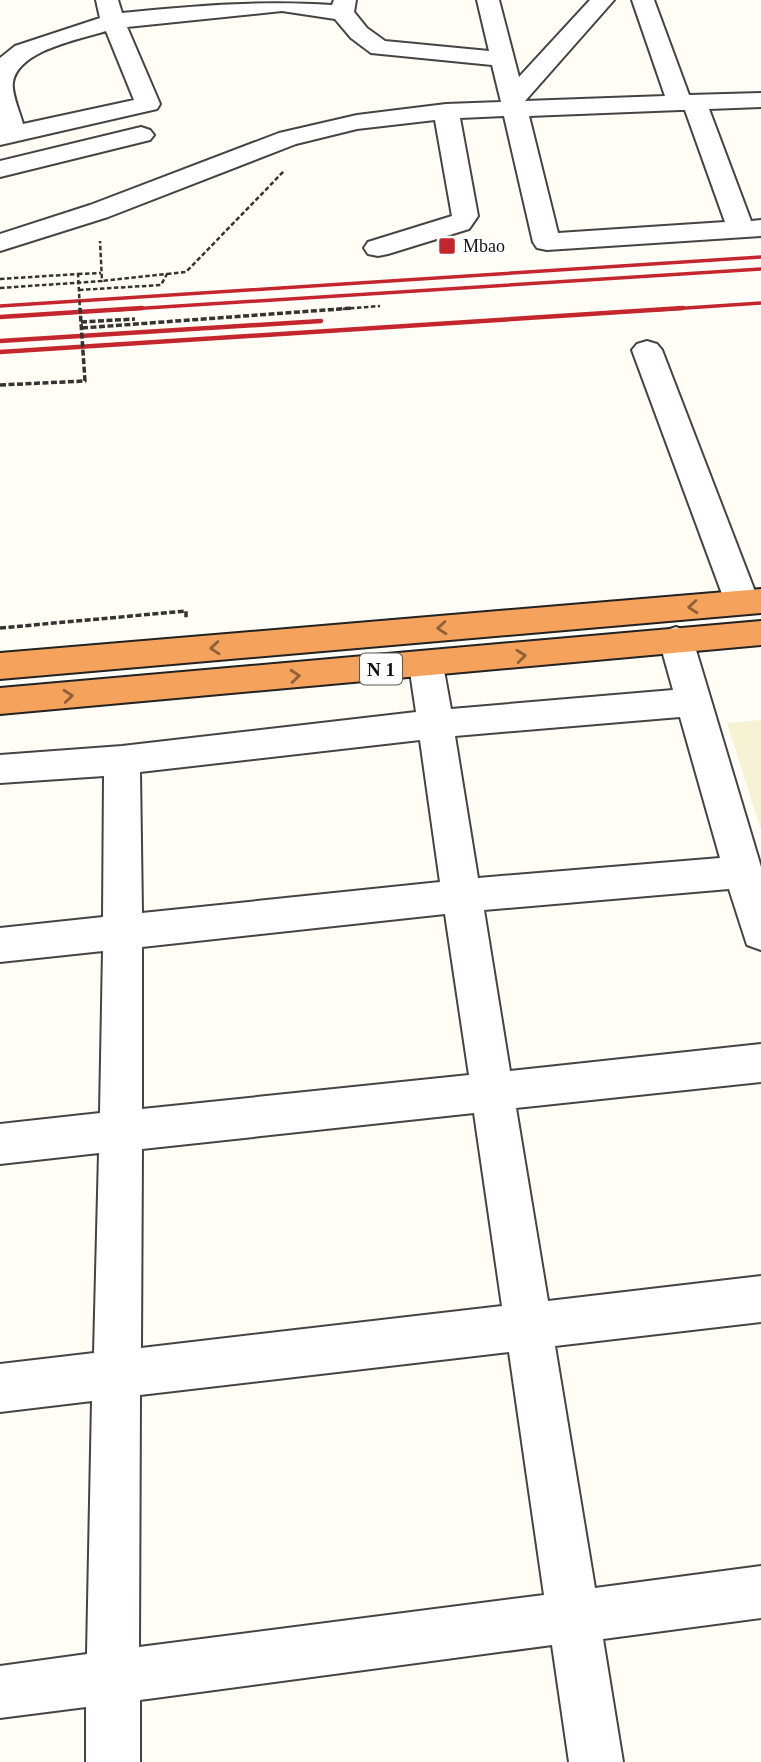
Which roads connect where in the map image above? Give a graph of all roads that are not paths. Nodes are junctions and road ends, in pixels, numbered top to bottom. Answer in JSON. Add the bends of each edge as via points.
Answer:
{"nodes":[{"id":1,"x":488,"y":0,"type":"edge"},
{"id":2,"x":603,"y":0,"type":"edge"},
{"id":3,"x":643,"y":0,"type":"edge"},
{"id":4,"x":282,"y":2,"type":"edge"},
{"id":5,"x":344,"y":7,"type":"edge"},
{"id":6,"x":110,"y":11,"type":"edge"},
{"id":7,"x":502,"y":59,"type":"junction"},
{"id":8,"x":761,"y":100,"type":"edge"},
{"id":9,"x":687,"y":102,"type":"junction"},
{"id":10,"x":513,"y":104,"type":"junction"},
{"id":11,"x":446,"y":111,"type":"junction"},
{"id":12,"x":141,"y":135,"type":"dead end"},
{"id":13,"x":7,"y":136,"type":"edge"},
{"id":14,"x":0,"y":169,"type":"edge"},
{"id":15,"x":751,"y":229,"type":"edge"},
{"id":16,"x":0,"y":243,"type":"edge"},
{"id":17,"x":378,"y":248,"type":"dead end"},
{"id":18,"x":647,"y":350,"type":"dead end"},
{"id":19,"x":752,"y":602,"type":"edge"},
{"id":20,"x":761,"y":633,"type":"edge"},
{"id":21,"x":676,"y":640,"type":"junction"},
{"id":22,"x":426,"y":665,"type":"junction"},
{"id":23,"x":0,"y":666,"type":"edge"},
{"id":24,"x":0,"y":701,"type":"edge"},
{"id":25,"x":693,"y":702,"type":"junction"},
{"id":26,"x":435,"y":724,"type":"junction"},
{"id":27,"x":122,"y":760,"type":"junction"},
{"id":28,"x":0,"y":769,"type":"edge"},
{"id":29,"x":743,"y":872,"type":"junction"},
{"id":30,"x":462,"y":896,"type":"junction"},
{"id":31,"x":124,"y":933,"type":"junction"},
{"id":32,"x":761,"y":933,"type":"edge"},
{"id":33,"x":0,"y":945,"type":"edge"},
{"id":34,"x":761,"y":1063,"type":"edge"},
{"id":35,"x":492,"y":1092,"type":"junction"},
{"id":36,"x":122,"y":1131,"type":"junction"},
{"id":37,"x":0,"y":1144,"type":"edge"},
{"id":38,"x":761,"y":1299,"type":"edge"},
{"id":39,"x":529,"y":1326,"type":"junction"},
{"id":40,"x":115,"y":1375,"type":"junction"},
{"id":41,"x":0,"y":1388,"type":"edge"},
{"id":42,"x":761,"y":1592,"type":"edge"},
{"id":43,"x":573,"y":1616,"type":"junction"},
{"id":44,"x":113,"y":1677,"type":"junction"},
{"id":45,"x":0,"y":1692,"type":"edge"},
{"id":46,"x":113,"y":1762,"type":"edge"},
{"id":47,"x":596,"y":1762,"type":"edge"}],
"edges":[{"from":1,"to":7,"type":"street"},
{"from":2,"to":10,"type":"street"},
{"from":3,"to":9,"type":"street"},
{"from":4,"to":5,"type":"street"},
{"from":4,"to":6,"type":"street"},
{"from":5,"to":7,"type":"street","via":[[359,33],[379,48]]},
{"from":6,"to":13,"type":"street","via":[[23,51],[8,63],[1,84]]},
{"from":6,"to":13,"type":"street","via":[[148,104]]},
{"from":7,"to":10,"type":"street"},
{"from":8,"to":9,"type":"street"},
{"from":9,"to":10,"type":"street"},
{"from":9,"to":15,"type":"street"},
{"from":10,"to":11,"type":"street"},
{"from":10,"to":15,"type":"street","via":[[547,242]]},
{"from":11,"to":16,"type":"street","via":[[356,122],[300,135]]},
{"from":11,"to":17,"type":"street","via":[[465,216],[460,223]]},
{"from":12,"to":14,"type":"street"},
{"from":18,"to":19,"type":"street"},
{"from":19,"to":23,"type":"highway","number":"N 1","one_way":true},
{"from":20,"to":21,"type":"highway","number":"N 1"},
{"from":22,"to":21,"type":"highway","number":"N 1","one_way":true},
{"from":21,"to":25,"type":"street"},
{"from":24,"to":22,"type":"highway","number":"N 1","one_way":true},
{"from":22,"to":26,"type":"street"},
{"from":25,"to":26,"type":"street"},
{"from":25,"to":29,"type":"street"},
{"from":26,"to":27,"type":"street"},
{"from":26,"to":30,"type":"street"},
{"from":27,"to":28,"type":"street"},
{"from":27,"to":31,"type":"street"},
{"from":29,"to":30,"type":"street"},
{"from":29,"to":32,"type":"street"},
{"from":30,"to":31,"type":"street"},
{"from":30,"to":35,"type":"street"},
{"from":31,"to":33,"type":"street"},
{"from":31,"to":36,"type":"street"},
{"from":34,"to":35,"type":"street"},
{"from":35,"to":36,"type":"street"},
{"from":35,"to":39,"type":"street"},
{"from":36,"to":37,"type":"street"},
{"from":36,"to":40,"type":"street"},
{"from":38,"to":39,"type":"street"},
{"from":39,"to":40,"type":"street"},
{"from":39,"to":43,"type":"street"},
{"from":40,"to":41,"type":"street"},
{"from":40,"to":44,"type":"street"},
{"from":42,"to":43,"type":"street"},
{"from":43,"to":44,"type":"street"},
{"from":43,"to":47,"type":"street"},
{"from":44,"to":45,"type":"street"},
{"from":44,"to":46,"type":"street"}]}
